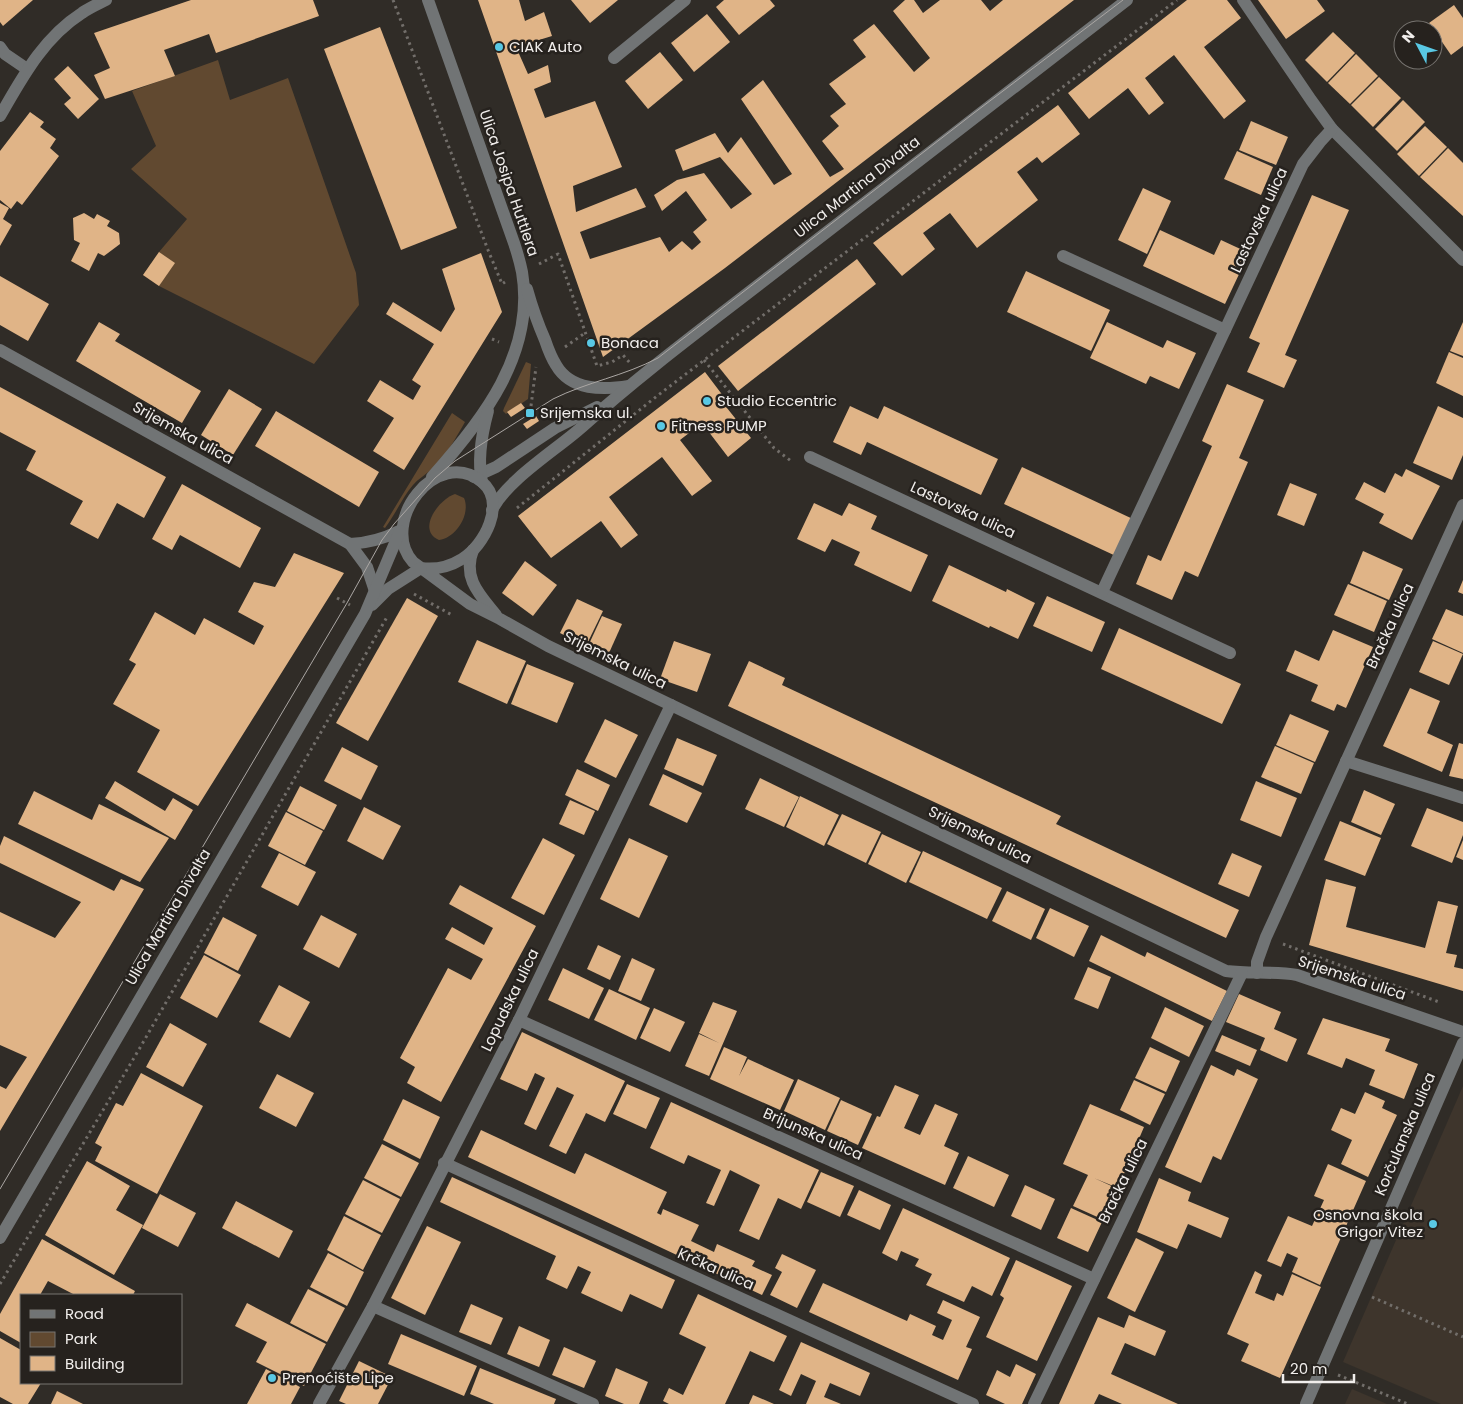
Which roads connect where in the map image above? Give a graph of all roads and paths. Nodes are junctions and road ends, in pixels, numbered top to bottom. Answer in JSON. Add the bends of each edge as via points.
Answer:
{"nodes":[{"id":1,"x":106,"y":0,"type":"edge"},
{"id":2,"x":393,"y":0,"type":"edge"},
{"id":3,"x":428,"y":0,"type":"edge"},
{"id":4,"x":1127,"y":0,"type":"edge"},
{"id":5,"x":1177,"y":0,"type":"edge"},
{"id":6,"x":1243,"y":0,"type":"edge"},
{"id":7,"x":677,"y":3,"type":"edge"},
{"id":8,"x":0,"y":47,"type":"edge"},
{"id":9,"x":614,"y":58,"type":"dead end"},
{"id":10,"x":27,"y":69,"type":"junction"},
{"id":11,"x":0,"y":116,"type":"edge"},
{"id":12,"x":1332,"y":129,"type":"junction"},
{"id":13,"x":558,"y":254,"type":"dead end"},
{"id":14,"x":1063,"y":256,"type":"dead end"},
{"id":15,"x":1463,"y":260,"type":"edge"},
{"id":16,"x":522,"y":273,"type":"junction"},
{"id":17,"x":502,"y":284,"type":"dead end"},
{"id":18,"x":1225,"y":330,"type":"junction"},
{"id":19,"x":0,"y":350,"type":"edge"},
{"id":20,"x":623,"y":355,"type":"dead end"},
{"id":21,"x":704,"y":360,"type":"junction"},
{"id":22,"x":536,"y":364,"type":"dead end"},
{"id":23,"x":629,"y":386,"type":"junction"},
{"id":24,"x":608,"y":402,"type":"junction"},
{"id":25,"x":489,"y":405,"type":"junction"},
{"id":26,"x":531,"y":406,"type":"dead end"},
{"id":27,"x":810,"y":457,"type":"joint"},
{"id":28,"x":479,"y":478,"type":"junction"},
{"id":29,"x":426,"y":485,"type":"junction"},
{"id":30,"x":1463,"y":505,"type":"edge"},
{"id":31,"x":492,"y":510,"type":"junction"},
{"id":32,"x":514,"y":511,"type":"dead end"},
{"id":33,"x":402,"y":526,"type":"junction"},
{"id":34,"x":350,"y":544,"type":"junction"},
{"id":35,"x":473,"y":550,"type":"junction"},
{"id":36,"x":422,"y":568,"type":"junction"},
{"id":37,"x":375,"y":591,"type":"junction"},
{"id":38,"x":409,"y":591,"type":"dead end"},
{"id":39,"x":1102,"y":592,"type":"junction"},
{"id":40,"x":470,"y":604,"type":"junction"},
{"id":41,"x":365,"y":614,"type":"junction"},
{"id":42,"x":388,"y":616,"type":"dead end"},
{"id":43,"x":500,"y":618,"type":"junction"},
{"id":44,"x":1230,"y":653,"type":"dead end"},
{"id":45,"x":671,"y":705,"type":"junction"},
{"id":46,"x":1346,"y":760,"type":"junction"},
{"id":47,"x":1463,"y":798,"type":"edge"},
{"id":48,"x":1266,"y":938,"type":"junction"},
{"id":49,"x":1242,"y":973,"type":"junction"},
{"id":50,"x":1257,"y":973,"type":"junction"},
{"id":51,"x":1445,"y":1004,"type":"dead end"},
{"id":52,"x":519,"y":1020,"type":"junction"},
{"id":53,"x":1463,"y":1032,"type":"edge"},
{"id":54,"x":1463,"y":1043,"type":"edge"},
{"id":55,"x":444,"y":1163,"type":"junction"},
{"id":56,"x":0,"y":1238,"type":"edge"},
{"id":57,"x":1094,"y":1279,"type":"junction"},
{"id":58,"x":0,"y":1284,"type":"edge"},
{"id":59,"x":1356,"y":1290,"type":"junction"},
{"id":60,"x":373,"y":1306,"type":"junction"},
{"id":61,"x":1463,"y":1337,"type":"edge"},
{"id":62,"x":1321,"y":1368,"type":"junction"},
{"id":63,"x":320,"y":1404,"type":"edge"},
{"id":64,"x":593,"y":1404,"type":"edge"},
{"id":65,"x":974,"y":1404,"type":"edge"},
{"id":66,"x":1034,"y":1404,"type":"edge"},
{"id":67,"x":1306,"y":1404,"type":"edge"},
{"id":68,"x":1408,"y":1404,"type":"edge"}],
"edges":[{"from":1,"to":10,"type":"street","via":[[82,12],[62,29],[42,48]]},
{"from":2,"to":17,"type":"path"},
{"from":3,"to":16,"type":"street","name":"Ulica Josipa Huttlera"},
{"from":4,"to":23,"type":"street","name":"Ulica Martina Divalta"},
{"from":5,"to":21,"type":"path"},
{"from":6,"to":12,"type":"street"},
{"from":7,"to":9,"type":"street"},
{"from":8,"to":10,"type":"street"},
{"from":10,"to":11,"type":"street"},
{"from":12,"to":15,"type":"street"},
{"from":12,"to":18,"type":"street","name":"Lastovska ulica","via":[[1303,164]]},
{"from":13,"to":20,"type":"path","via":[[597,366]]},
{"from":14,"to":18,"type":"street"},
{"from":16,"to":23,"type":"street","via":[[542,334],[562,374],[583,386]]},
{"from":16,"to":25,"type":"street","name":"Ulica Josipa Huttlera","via":[[519,339]]},
{"from":18,"to":39,"type":"street","name":"Lastovska ulica"},
{"from":19,"to":34,"type":"street","name":"Srijemska ulica"},
{"from":21,"to":27,"type":"path","via":[[774,448],[790,461]]},
{"from":21,"to":32,"type":"path"},
{"from":22,"to":26,"type":"path"},
{"from":23,"to":24,"type":"street","name":"Ulica Martina Divalta"},
{"from":24,"to":28,"type":"street","name":"Ulica Martina Divalta","via":[[555,428]]},
{"from":24,"to":31,"type":"street","name":"Ulica Martina Divalta","via":[[502,493]]},
{"from":25,"to":28,"type":"street","name":"Ulica Josipa Huttlera"},
{"from":25,"to":29,"type":"street","name":"Ulica Josipa Huttlera"},
{"from":27,"to":39,"type":"street","name":"Lastovska ulica"},
{"from":28,"to":29,"type":"street","via":[[464,472],[448,472]]},
{"from":28,"to":31,"type":"street","via":[[490,493]]},
{"from":29,"to":33,"type":"street","via":[[412,502]]},
{"from":30,"to":46,"type":"street","name":"Bračka ulica"},
{"from":31,"to":35,"type":"street","via":[[488,528]]},
{"from":33,"to":34,"type":"street","via":[[382,540]]},
{"from":33,"to":36,"type":"street","via":[[402,543],[407,555]]},
{"from":33,"to":37,"type":"street","name":"Ulica Martina Divalta"},
{"from":34,"to":37,"type":"street","name":"Srijemska ulica","via":[[367,566]]},
{"from":35,"to":36,"type":"street","via":[[452,564],[435,569]]},
{"from":35,"to":43,"type":"street","name":"Srijemska ulica","via":[[469,559],[472,581]]},
{"from":36,"to":40,"type":"street","name":"Srijemska ulica"},
{"from":36,"to":41,"type":"street","name":"Ulica Martina Divalta","via":[[388,589]]},
{"from":37,"to":41,"type":"street","name":"Ulica Martina Divalta"},
{"from":38,"to":40,"type":"path","via":[[450,615],[457,616]]},
{"from":39,"to":44,"type":"street","name":"Lastovska ulica"},
{"from":40,"to":43,"type":"street","name":"Srijemska ulica"},
{"from":41,"to":56,"type":"street","name":"Ulica Martina Divalta"},
{"from":42,"to":58,"type":"path"},
{"from":43,"to":45,"type":"street","name":"Srijemska ulica","via":[[548,646]]},
{"from":45,"to":49,"type":"street","name":"Srijemska ulica","via":[[1226,971]]},
{"from":45,"to":52,"type":"street","name":"Lopudska ulica"},
{"from":46,"to":47,"type":"street"},
{"from":46,"to":48,"type":"street","name":"Bračka ulica"},
{"from":48,"to":50,"type":"street","name":"Bračka ulica","via":[[1257,962]]},
{"from":48,"to":51,"type":"path"},
{"from":49,"to":50,"type":"street","name":"Srijemska ulica"},
{"from":49,"to":57,"type":"street","name":"Bračka ulica"},
{"from":50,"to":53,"type":"street","name":"Srijemska ulica","via":[[1297,975]]},
{"from":52,"to":55,"type":"street","name":"Lopudska ulica"},
{"from":52,"to":57,"type":"street","name":"Brijunska ulica"},
{"from":54,"to":59,"type":"street","name":"Korčulanska ulica"},
{"from":55,"to":60,"type":"street","name":"Lopudska ulica"},
{"from":55,"to":65,"type":"street","name":"Krčka ulica"},
{"from":57,"to":66,"type":"street","name":"Bračka ulica"},
{"from":59,"to":61,"type":"path"},
{"from":59,"to":62,"type":"street","name":"Korčulanska ulica"},
{"from":60,"to":63,"type":"street","name":"Lopudska ulica"},
{"from":60,"to":64,"type":"street"},
{"from":62,"to":67,"type":"street","name":"Korčulanska ulica"},
{"from":62,"to":68,"type":"path"}]}
